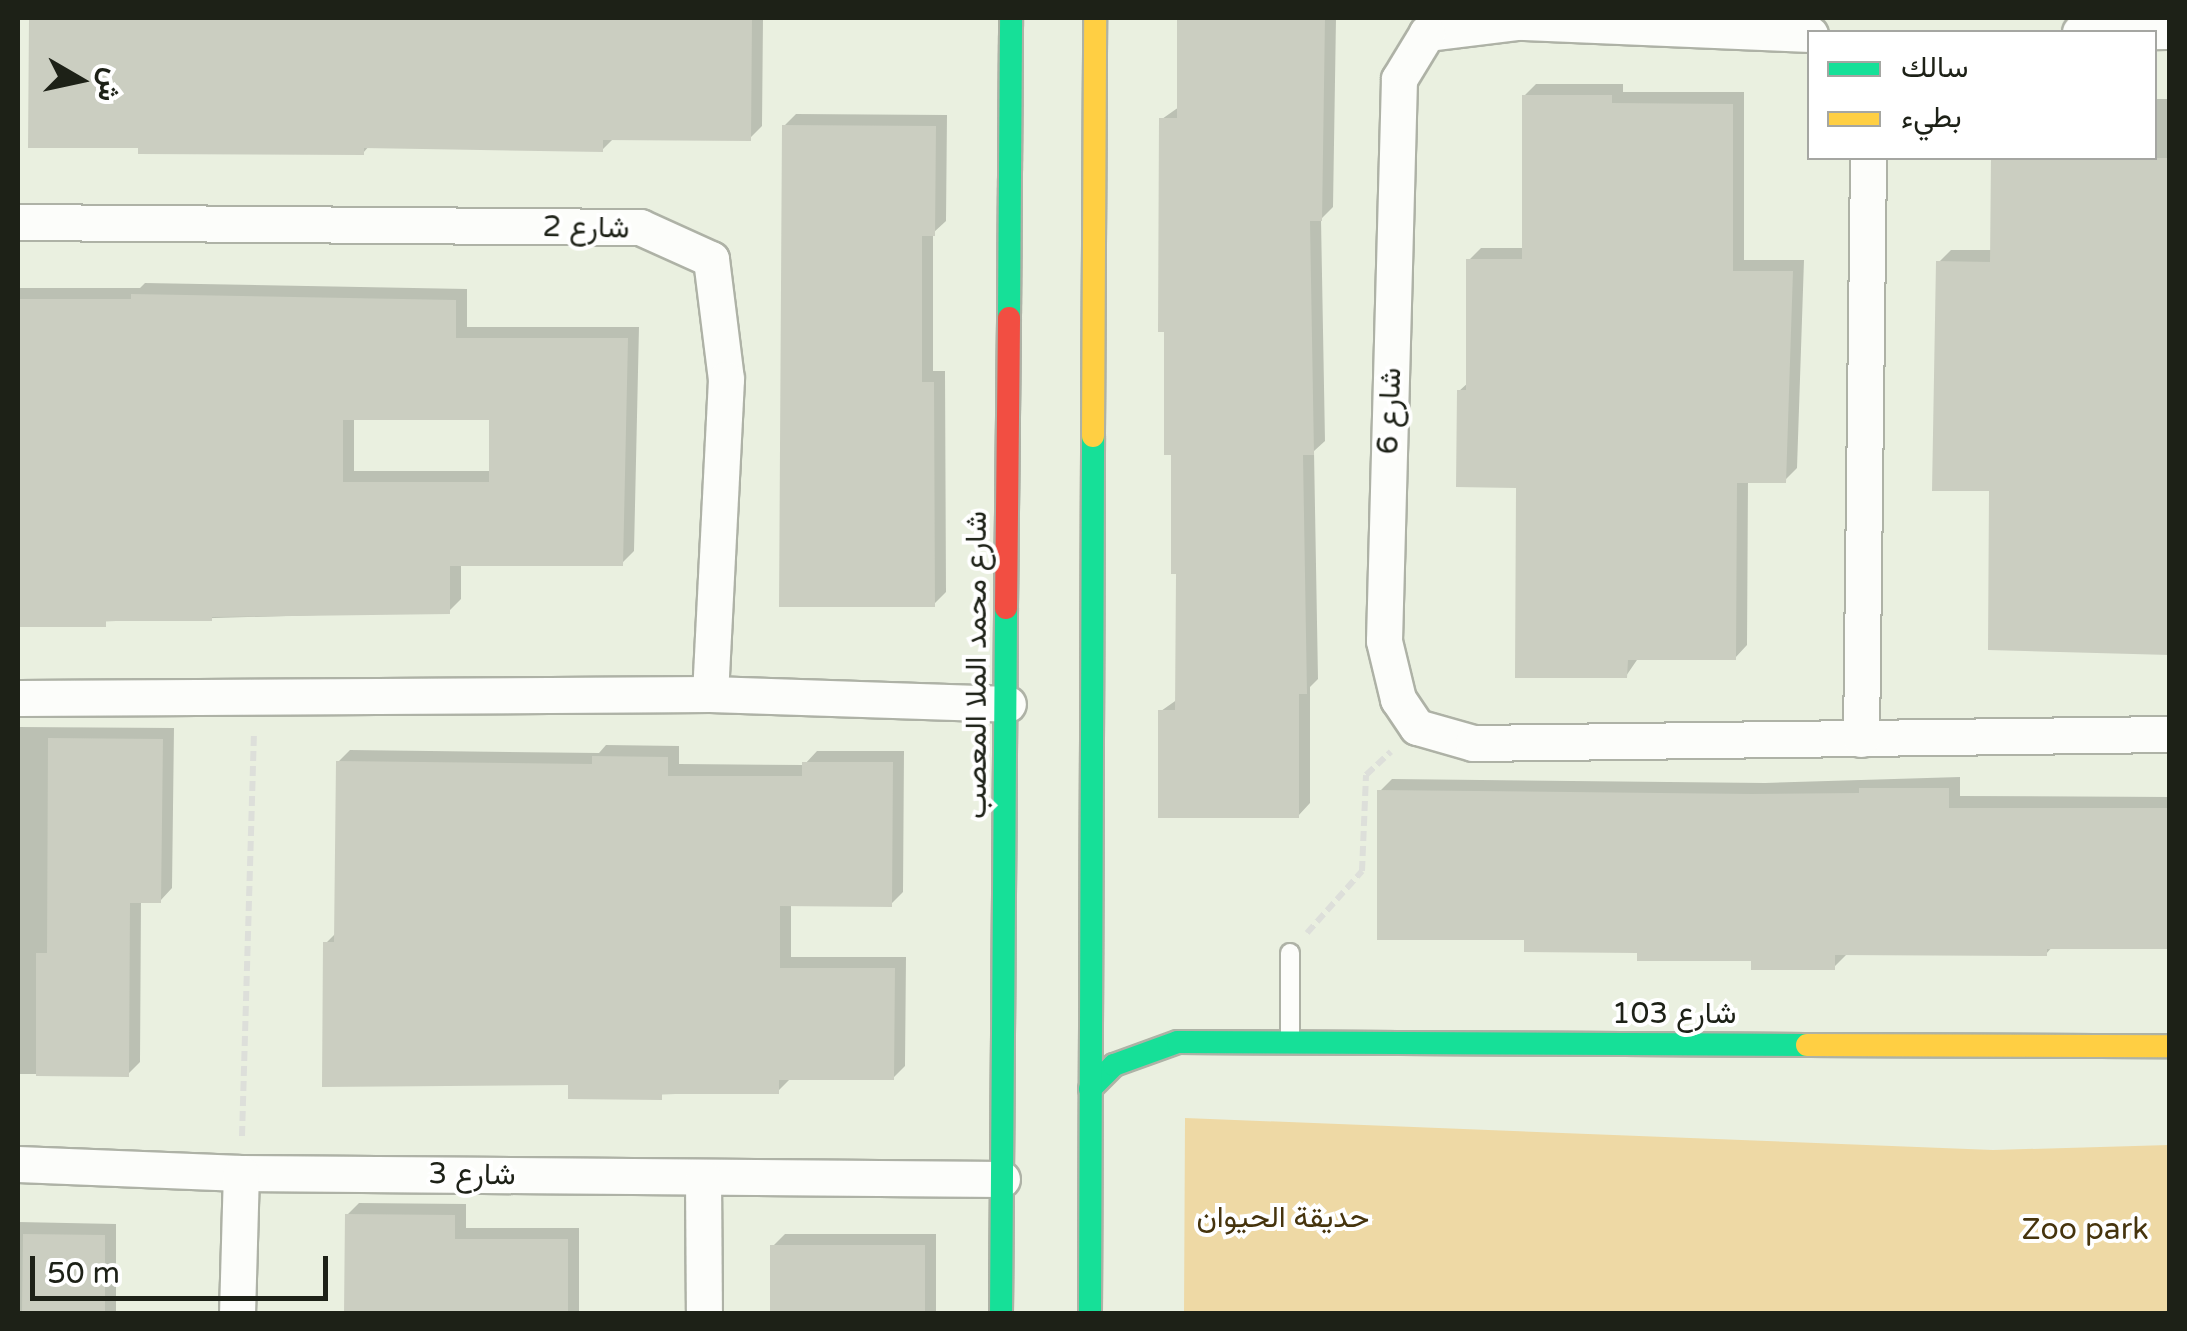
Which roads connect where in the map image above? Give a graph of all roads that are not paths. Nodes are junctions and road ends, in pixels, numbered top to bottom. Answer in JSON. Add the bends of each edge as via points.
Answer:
{"nodes":[{"id":1,"x":1012,"y":18,"type":"edge"},
{"id":2,"x":1096,"y":18,"type":"edge"},
{"id":3,"x":1807,"y":34,"type":"edge"},
{"id":4,"x":1868,"y":160,"type":"edge"},
{"id":5,"x":18,"y":222,"type":"edge"},
{"id":6,"x":710,"y":694,"type":"junction"},
{"id":7,"x":18,"y":698,"type":"edge"},
{"id":8,"x":1008,"y":704,"type":"junction"},
{"id":9,"x":2170,"y":734,"type":"edge"},
{"id":10,"x":1861,"y":740,"type":"junction"},
{"id":11,"x":1290,"y":953,"type":"road end"},
{"id":12,"x":1092,"y":990,"type":"junction"},
{"id":13,"x":1116,"y":1016,"type":"dead end"},
{"id":14,"x":1141,"y":1029,"type":"dead end"},
{"id":15,"x":1178,"y":1042,"type":"junction"},
{"id":16,"x":1290,"y":1043,"type":"junction"},
{"id":17,"x":2170,"y":1046,"type":"edge"},
{"id":18,"x":1090,"y":1089,"type":"junction"},
{"id":19,"x":18,"y":1164,"type":"edge"},
{"id":20,"x":241,"y":1173,"type":"junction"},
{"id":21,"x":704,"y":1178,"type":"junction"},
{"id":22,"x":1002,"y":1179,"type":"junction"},
{"id":23,"x":237,"y":1314,"type":"edge"},
{"id":24,"x":704,"y":1314,"type":"edge"},
{"id":25,"x":1000,"y":1314,"type":"edge"},
{"id":26,"x":1090,"y":1314,"type":"edge"}],
"edges":[{"from":1,"to":8,"type":"street","name":"شارع محمد الملا المعصب"},
{"from":2,"to":12,"type":"street"},
{"from":3,"to":10,"type":"street","name":"شارع 6","via":[[1518,22],[1427,34],[1398,79],[1384,641],[1398,699],[1417,727],[1473,743]]},
{"from":4,"to":10,"type":"street"},
{"from":5,"to":6,"type":"street","name":"شارع 2","via":[[640,227],[711,259],[726,379]]},
{"from":6,"to":7,"type":"street"},
{"from":6,"to":8,"type":"street"},
{"from":8,"to":22,"type":"street","name":"شارع محمد الملا المعصب"},
{"from":9,"to":10,"type":"street"},
{"from":11,"to":16,"type":"lane"},
{"from":12,"to":13,"type":"street"},
{"from":12,"to":18,"type":"street"},
{"from":14,"to":15,"type":"street","name":"شارع 103"},
{"from":15,"to":16,"type":"street","name":"شارع 103"},
{"from":15,"to":18,"type":"street","name":"شارع 103","via":[[1114,1065]]},
{"from":16,"to":17,"type":"street","name":"شارع 103"},
{"from":18,"to":26,"type":"street"},
{"from":19,"to":20,"type":"street","name":"شارع 3"},
{"from":20,"to":21,"type":"street","name":"شارع 3"},
{"from":20,"to":23,"type":"street"},
{"from":21,"to":22,"type":"street","name":"شارع 3"},
{"from":21,"to":24,"type":"street"},
{"from":22,"to":25,"type":"street","name":"شارع محمد الملا المعصب"}]}
